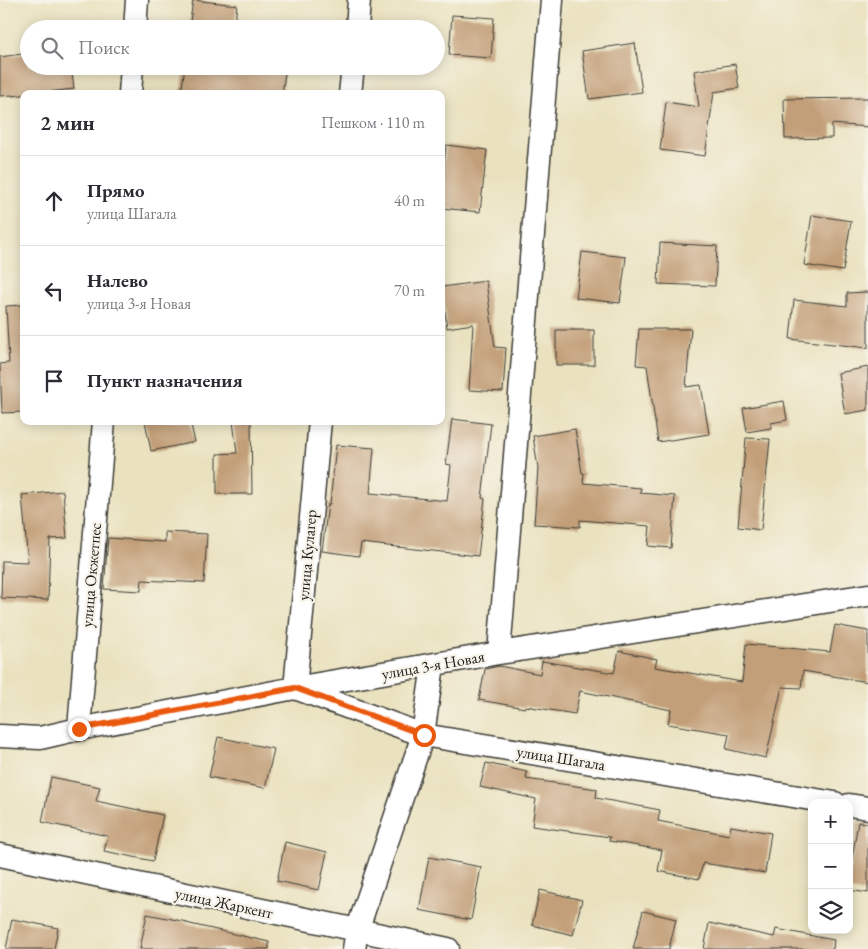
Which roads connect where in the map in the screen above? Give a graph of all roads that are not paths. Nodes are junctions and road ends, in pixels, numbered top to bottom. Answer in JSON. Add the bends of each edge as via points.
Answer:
{"nodes":[{"id":1,"x":137,"y":0,"type":"edge"},
{"id":2,"x":359,"y":0,"type":"edge"},
{"id":3,"x":552,"y":0,"type":"edge"},
{"id":4,"x":136,"y":20,"type":"edge"},
{"id":5,"x":358,"y":20,"type":"edge"},
{"id":6,"x":131,"y":75,"type":"edge"},
{"id":7,"x":352,"y":75,"type":"edge"},
{"id":8,"x":130,"y":90,"type":"edge"},
{"id":9,"x":350,"y":90,"type":"edge"},
{"id":10,"x":104,"y":425,"type":"edge"},
{"id":11,"x":320,"y":425,"type":"edge"},
{"id":12,"x":868,"y":595,"type":"edge"},
{"id":13,"x":499,"y":653,"type":"junction"},
{"id":14,"x":433,"y":665,"type":"junction"},
{"id":15,"x":295,"y":688,"type":"junction"},
{"id":16,"x":79,"y":729,"type":"junction"},
{"id":17,"x":424,"y":735,"type":"junction"},
{"id":18,"x":0,"y":736,"type":"edge"},
{"id":19,"x":811,"y":799,"type":"edge"},
{"id":20,"x":853,"y":806,"type":"edge"},
{"id":21,"x":868,"y":808,"type":"edge"},
{"id":22,"x":0,"y":855,"type":"edge"},
{"id":23,"x":356,"y":940,"type":"edge"},
{"id":24,"x":448,"y":949,"type":"edge"}],
"edges":[{"from":1,"to":4,"type":"street"},
{"from":2,"to":5,"type":"street"},
{"from":3,"to":13,"type":"street"},
{"from":6,"to":8,"type":"street"},
{"from":7,"to":9,"type":"street"},
{"from":10,"to":16,"type":"street","name":"улица Окжетпес"},
{"from":11,"to":15,"type":"street","name":"улица Кулагер"},
{"from":12,"to":13,"type":"street","name":"улица 3-я Новая"},
{"from":13,"to":14,"type":"street","name":"улица 3-я Новая"},
{"from":14,"to":15,"type":"street","name":"улица 3-я Новая"},
{"from":14,"to":17,"type":"street"},
{"from":15,"to":16,"type":"street","name":"улица 3-я Новая"},
{"from":15,"to":17,"type":"street","name":"улица Шагала"},
{"from":16,"to":18,"type":"street","name":"улица 3-я Новая","via":[[40,738]]},
{"from":17,"to":19,"type":"street","name":"улица Шагала"},
{"from":17,"to":23,"type":"street"},
{"from":20,"to":21,"type":"street"},
{"from":22,"to":23,"type":"street","name":"улица Жаркент"},
{"from":23,"to":24,"type":"street","name":"улица Жаркент"}]}
